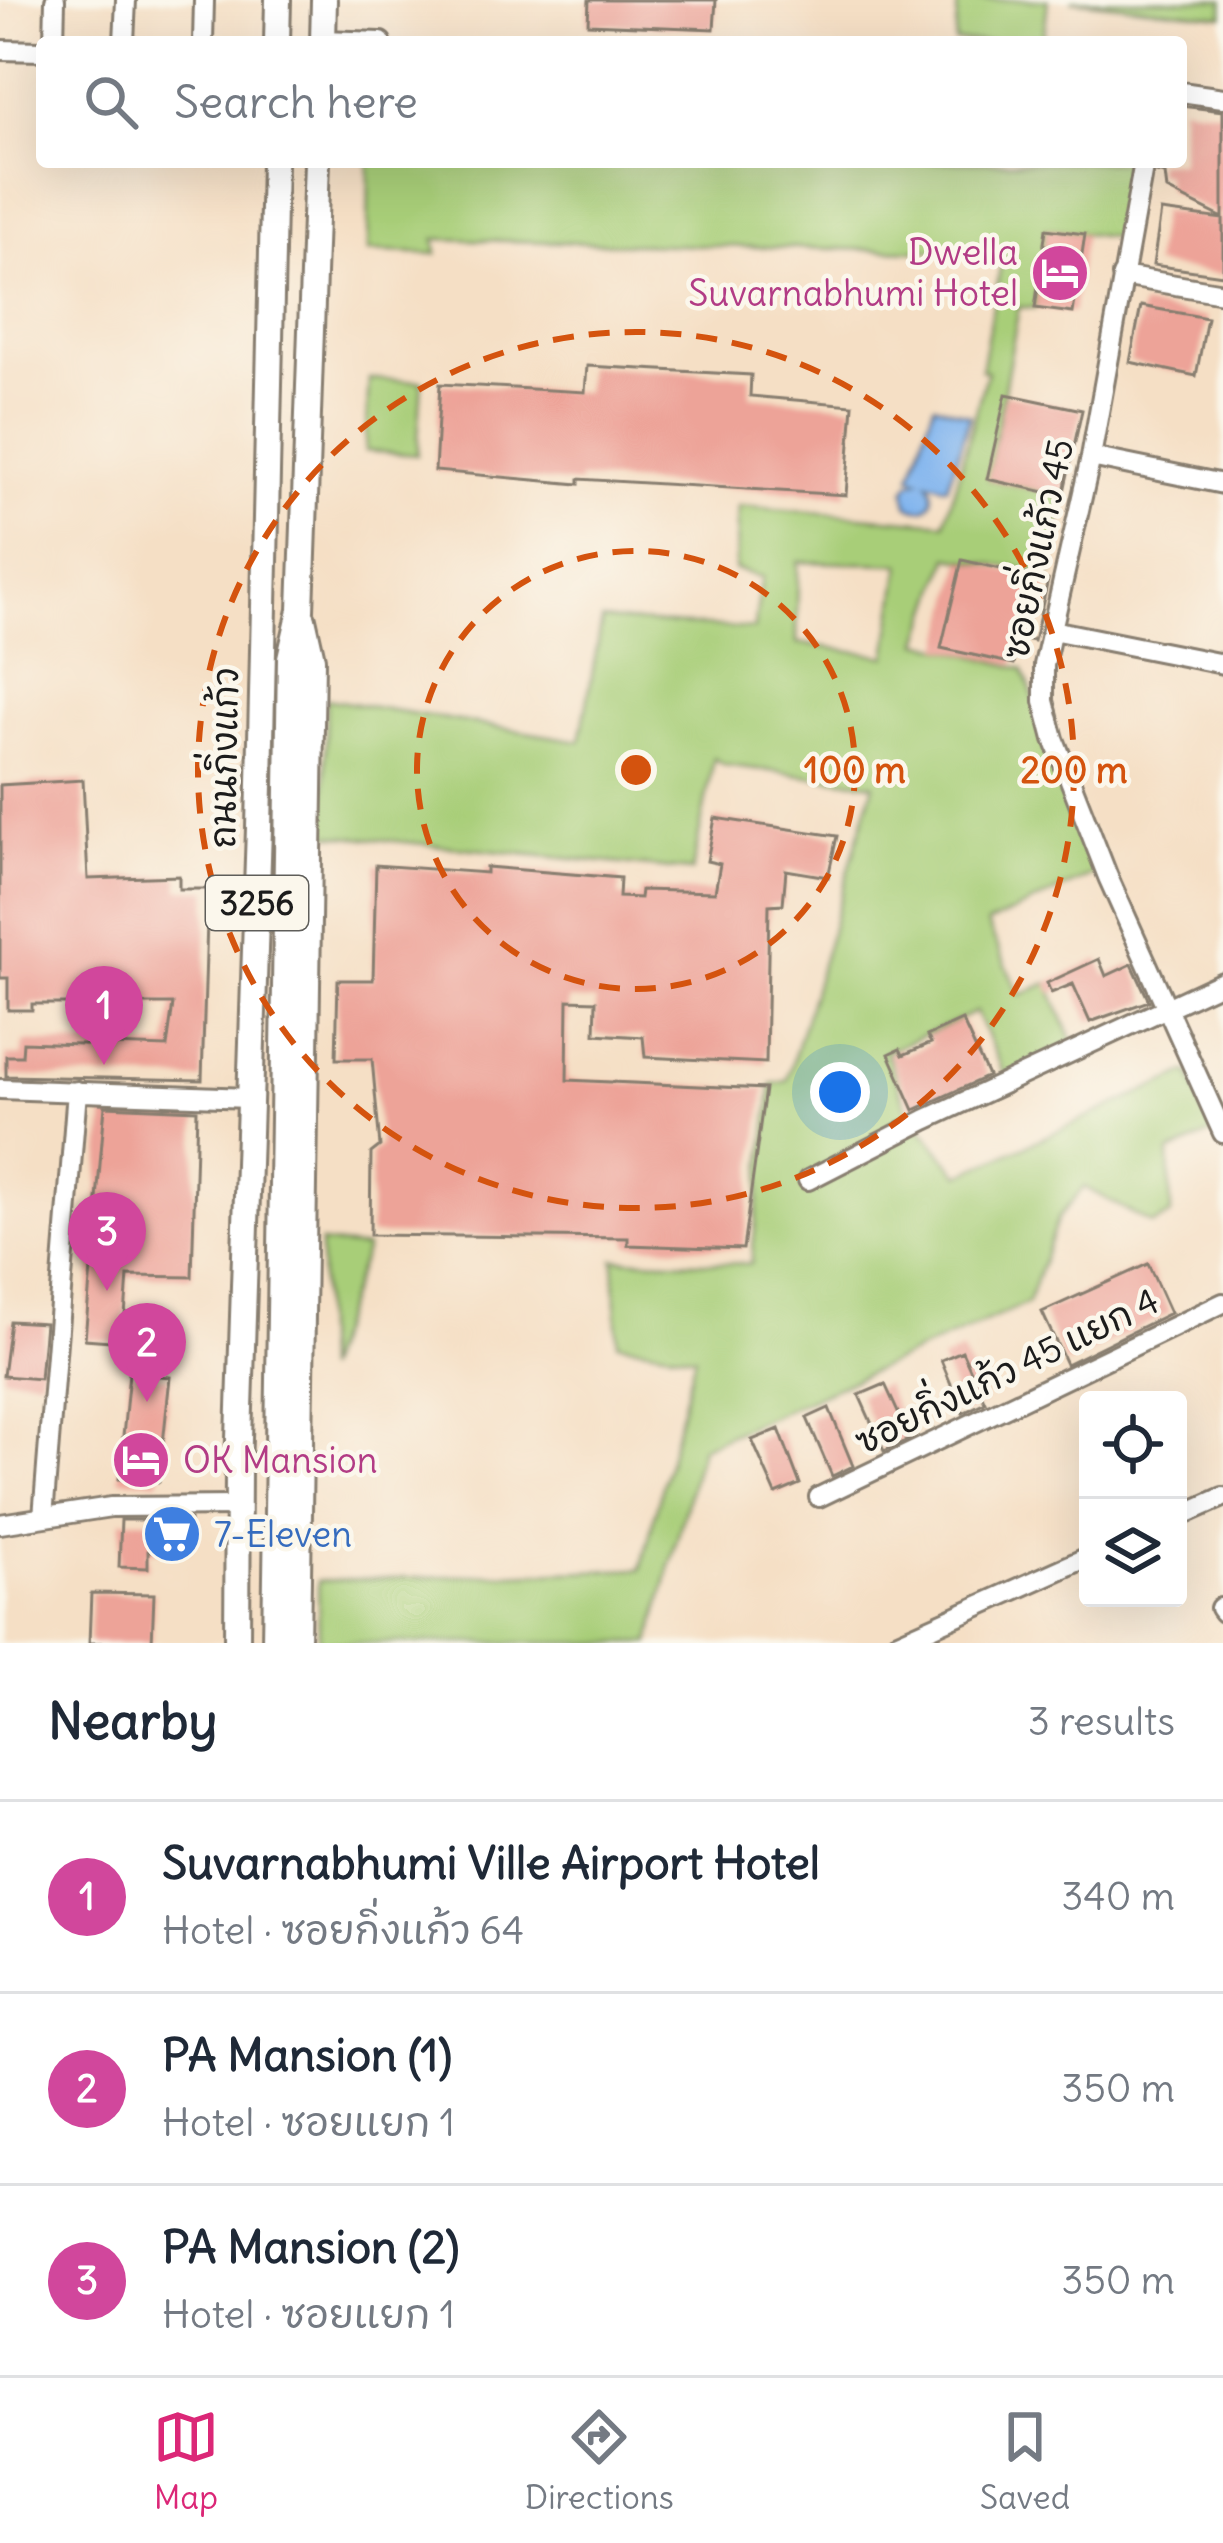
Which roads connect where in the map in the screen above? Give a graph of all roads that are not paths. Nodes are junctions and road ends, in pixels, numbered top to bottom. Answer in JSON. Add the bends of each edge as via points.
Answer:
{"nodes":[{"id":1,"x":55,"y":0,"type":"edge"},
{"id":2,"x":125,"y":0,"type":"edge"},
{"id":3,"x":204,"y":0,"type":"edge"},
{"id":4,"x":278,"y":0,"type":"edge"},
{"id":5,"x":324,"y":0,"type":"edge"},
{"id":6,"x":54,"y":36,"type":"edge"},
{"id":7,"x":124,"y":36,"type":"edge"},
{"id":8,"x":203,"y":36,"type":"edge"},
{"id":9,"x":277,"y":36,"type":"edge"},
{"id":10,"x":323,"y":36,"type":"edge"},
{"id":11,"x":0,"y":50,"type":"edge"},
{"id":12,"x":36,"y":51,"type":"edge"},
{"id":13,"x":1187,"y":93,"type":"edge"},
{"id":14,"x":1223,"y":98,"type":"edge"},
{"id":15,"x":274,"y":168,"type":"edge"},
{"id":16,"x":317,"y":168,"type":"edge"},
{"id":17,"x":1143,"y":168,"type":"edge"},
{"id":18,"x":1122,"y":276,"type":"junction"},
{"id":19,"x":1223,"y":292,"type":"edge"},
{"id":20,"x":1091,"y":457,"type":"junction"},
{"id":21,"x":1223,"y":484,"type":"edge"},
{"id":22,"x":301,"y":610,"type":"junction"},
{"id":23,"x":1052,"y":630,"type":"junction"},
{"id":24,"x":1223,"y":664,"type":"edge"},
{"id":25,"x":1223,"y":982,"type":"edge"},
{"id":26,"x":1166,"y":1008,"type":"junction"},
{"id":27,"x":0,"y":1088,"type":"edge"},
{"id":28,"x":76,"y":1091,"type":"junction"},
{"id":29,"x":249,"y":1099,"type":"junction"},
{"id":30,"x":1223,"y":1133,"type":"edge"},
{"id":31,"x":808,"y":1180,"type":"dead end"},
{"id":32,"x":1223,"y":1303,"type":"edge"},
{"id":33,"x":1223,"y":1497,"type":"edge"},
{"id":34,"x":819,"y":1498,"type":"dead end"},
{"id":35,"x":238,"y":1506,"type":"junction"},
{"id":36,"x":1187,"y":1513,"type":"edge"},
{"id":37,"x":43,"y":1517,"type":"junction"},
{"id":38,"x":0,"y":1524,"type":"edge"},
{"id":39,"x":1079,"y":1561,"type":"edge"},
{"id":40,"x":237,"y":1643,"type":"edge"},
{"id":41,"x":274,"y":1643,"type":"edge"},
{"id":42,"x":297,"y":1643,"type":"edge"},
{"id":43,"x":896,"y":1643,"type":"edge"}],
"edges":[{"from":1,"to":6,"type":"street"},
{"from":2,"to":7,"type":"street"},
{"from":3,"to":8,"type":"street"},
{"from":4,"to":9,"type":"main road"},
{"from":5,"to":10,"type":"main road"},
{"from":11,"to":12,"type":"street"},
{"from":13,"to":14,"type":"street"},
{"from":15,"to":29,"type":"main road","name":"ถนนกิ่งแก้ว","number":"3256"},
{"from":16,"to":22,"type":"main road","name":"ถนนกิ่งแก้ว","number":"3256"},
{"from":17,"to":18,"type":"street","name":"ซอยกิ่งแก้ว 45"},
{"from":18,"to":19,"type":"street"},
{"from":18,"to":20,"type":"street","name":"ซอยกิ่งแก้ว 45"},
{"from":20,"to":21,"type":"street"},
{"from":20,"to":23,"type":"street","name":"ซอยกิ่งแก้ว 45"},
{"from":22,"to":41,"type":"main road","name":"ถนนกิ่งแก้ว","number":"3256","via":[[290,658]]},
{"from":22,"to":42,"type":"main road","name":"ถนนกิ่งแก้ว","number":"3256","via":[[312,658]]},
{"from":23,"to":24,"type":"street"},
{"from":23,"to":26,"type":"street","name":"ซอยกิ่งแก้ว 45","via":[[1044,701],[1054,739]]},
{"from":25,"to":26,"type":"street"},
{"from":26,"to":30,"type":"street","name":"ซอยกิ่งแก้ว 45"},
{"from":26,"to":31,"type":"street"},
{"from":27,"to":28,"type":"street"},
{"from":28,"to":29,"type":"street"},
{"from":28,"to":37,"type":"street"},
{"from":29,"to":35,"type":"main road","name":"ถนนกิ่งแก้ว","number":"3256"},
{"from":32,"to":34,"type":"street","name":"ซอยกิ่งแก้ว 45 แยก 4"},
{"from":33,"to":36,"type":"street"},
{"from":35,"to":37,"type":"street","via":[[111,1507]]},
{"from":35,"to":40,"type":"main road","name":"ถนนกิ่งแก้ว","number":"3256"},
{"from":37,"to":38,"type":"street"},
{"from":39,"to":43,"type":"street"}]}
